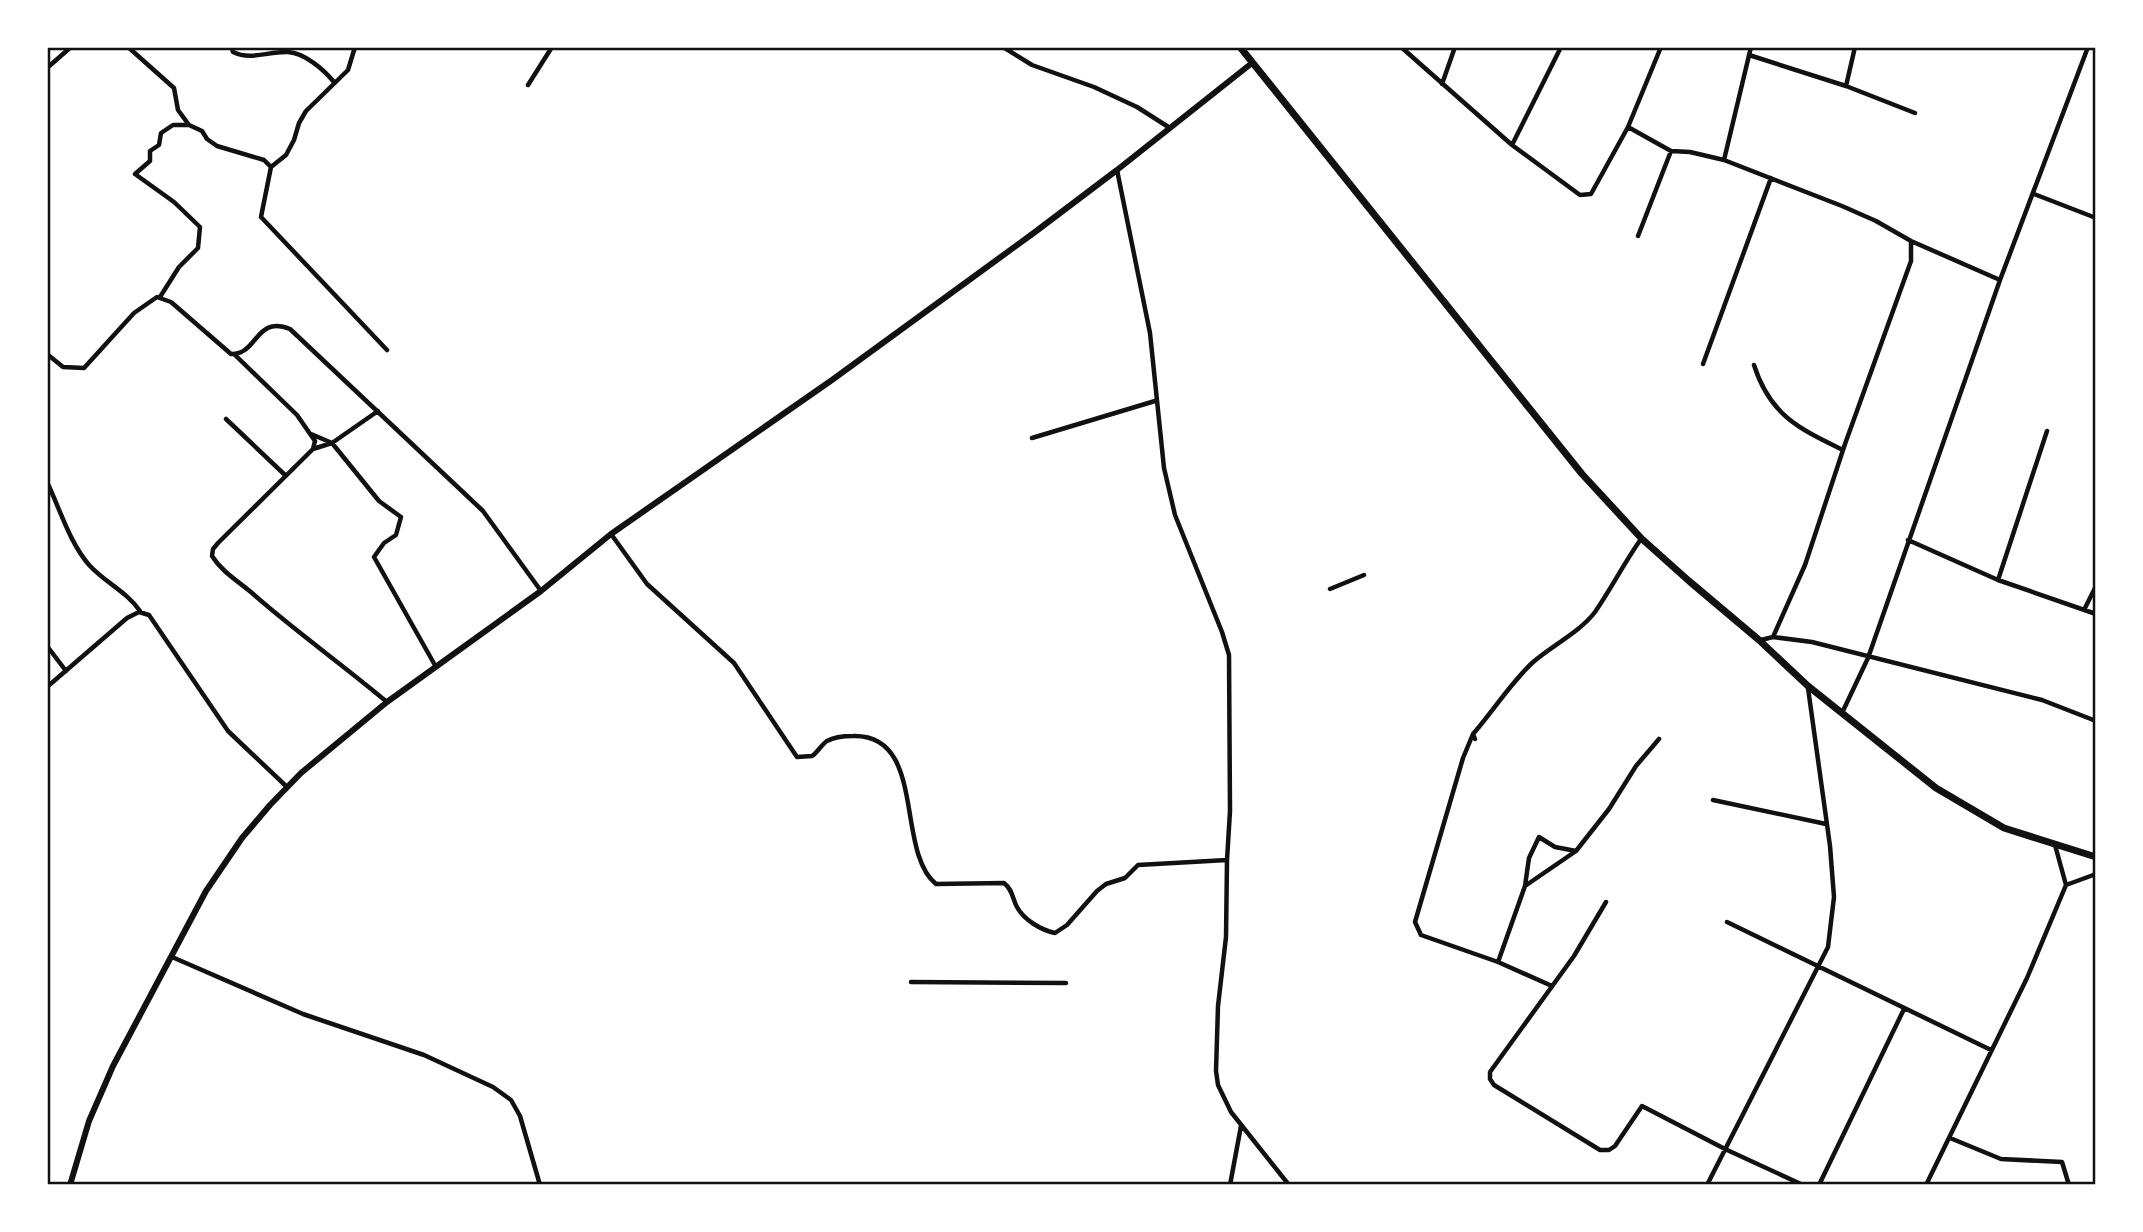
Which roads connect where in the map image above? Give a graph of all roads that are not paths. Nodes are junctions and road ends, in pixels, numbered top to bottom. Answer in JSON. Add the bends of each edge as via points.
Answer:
{"nodes":[{"id":1,"x":71,"y":47,"type":"edge"},
{"id":2,"x":128,"y":47,"type":"edge"},
{"id":3,"x":230,"y":47,"type":"edge"},
{"id":4,"x":355,"y":47,"type":"edge"},
{"id":5,"x":552,"y":47,"type":"edge"},
{"id":6,"x":1003,"y":47,"type":"edge"},
{"id":7,"x":1241,"y":47,"type":"edge"},
{"id":8,"x":1401,"y":47,"type":"edge"},
{"id":9,"x":1455,"y":47,"type":"edge"},
{"id":10,"x":1561,"y":47,"type":"edge"},
{"id":11,"x":1661,"y":47,"type":"edge"},
{"id":12,"x":1751,"y":47,"type":"edge"},
{"id":13,"x":1855,"y":47,"type":"edge"},
{"id":14,"x":2088,"y":47,"type":"edge"},
{"id":15,"x":1749,"y":55,"type":"junction"},
{"id":16,"x":1252,"y":63,"type":"junction"},
{"id":17,"x":47,"y":68,"type":"edge"},
{"id":18,"x":334,"y":82,"type":"junction"},
{"id":19,"x":1442,"y":84,"type":"junction"},
{"id":20,"x":528,"y":85,"type":"dead end"},
{"id":21,"x":1846,"y":86,"type":"junction"},
{"id":22,"x":1915,"y":113,"type":"dead end"},
{"id":23,"x":189,"y":125,"type":"junction"},
{"id":24,"x":1628,"y":127,"type":"junction"},
{"id":25,"x":1171,"y":128,"type":"junction"},
{"id":26,"x":1512,"y":145,"type":"junction"},
{"id":27,"x":1671,"y":151,"type":"junction"},
{"id":28,"x":1724,"y":160,"type":"junction"},
{"id":29,"x":271,"y":167,"type":"junction"},
{"id":30,"x":1117,"y":170,"type":"junction"},
{"id":31,"x":1772,"y":178,"type":"junction"},
{"id":32,"x":2034,"y":194,"type":"junction"},
{"id":33,"x":2096,"y":218,"type":"edge"},
{"id":34,"x":1638,"y":236,"type":"dead end"},
{"id":35,"x":1911,"y":241,"type":"junction"},
{"id":36,"x":2000,"y":280,"type":"junction"},
{"id":37,"x":160,"y":297,"type":"junction"},
{"id":38,"x":387,"y":350,"type":"dead end"},
{"id":39,"x":47,"y":354,"type":"edge"},
{"id":40,"x":234,"y":355,"type":"junction"},
{"id":41,"x":1703,"y":363,"type":"dead end"},
{"id":42,"x":1754,"y":365,"type":"dead end"},
{"id":43,"x":1156,"y":401,"type":"junction"},
{"id":44,"x":377,"y":411,"type":"junction"},
{"id":45,"x":226,"y":419,"type":"dead end"},
{"id":46,"x":2048,"y":431,"type":"dead end"},
{"id":47,"x":310,"y":433,"type":"junction"},
{"id":48,"x":1032,"y":438,"type":"dead end"},
{"id":49,"x":332,"y":443,"type":"junction"},
{"id":50,"x":313,"y":449,"type":"junction"},
{"id":51,"x":1843,"y":450,"type":"junction"},
{"id":52,"x":285,"y":475,"type":"junction"},
{"id":53,"x":47,"y":482,"type":"edge"},
{"id":54,"x":611,"y":534,"type":"junction"},
{"id":55,"x":1642,"y":538,"type":"junction"},
{"id":56,"x":1908,"y":540,"type":"junction"},
{"id":57,"x":1364,"y":575,"type":"dead end"},
{"id":58,"x":1998,"y":580,"type":"junction"},
{"id":59,"x":2096,"y":586,"type":"edge"},
{"id":60,"x":1330,"y":589,"type":"dead end"},
{"id":61,"x":541,"y":591,"type":"junction"},
{"id":62,"x":2084,"y":610,"type":"junction"},
{"id":63,"x":140,"y":612,"type":"junction"},
{"id":64,"x":2096,"y":614,"type":"edge"},
{"id":65,"x":1773,"y":637,"type":"junction"},
{"id":66,"x":1759,"y":640,"type":"junction"},
{"id":67,"x":47,"y":646,"type":"edge"},
{"id":68,"x":1868,"y":658,"type":"junction"},
{"id":69,"x":436,"y":667,"type":"junction"},
{"id":70,"x":66,"y":671,"type":"junction"},
{"id":71,"x":1808,"y":686,"type":"junction"},
{"id":72,"x":47,"y":687,"type":"edge"},
{"id":73,"x":387,"y":702,"type":"junction"},
{"id":74,"x":1842,"y":714,"type":"junction"},
{"id":75,"x":2096,"y":722,"type":"edge"},
{"id":76,"x":1659,"y":739,"type":"dead end"},
{"id":77,"x":286,"y":786,"type":"junction"},
{"id":78,"x":1713,"y":800,"type":"dead end"},
{"id":79,"x":1826,"y":824,"type":"junction"},
{"id":80,"x":2054,"y":844,"type":"junction"},
{"id":81,"x":1576,"y":851,"type":"junction"},
{"id":82,"x":2096,"y":857,"type":"edge"},
{"id":83,"x":1227,"y":860,"type":"junction"},
{"id":84,"x":2096,"y":874,"type":"edge"},
{"id":85,"x":2066,"y":885,"type":"junction"},
{"id":86,"x":1525,"y":886,"type":"junction"},
{"id":87,"x":1606,"y":902,"type":"dead end"},
{"id":88,"x":1727,"y":922,"type":"dead end"},
{"id":89,"x":172,"y":957,"type":"junction"},
{"id":90,"x":1498,"y":962,"type":"junction"},
{"id":91,"x":1817,"y":967,"type":"junction"},
{"id":92,"x":911,"y":982,"type":"dead end"},
{"id":93,"x":1066,"y":983,"type":"dead end"},
{"id":94,"x":1552,"y":986,"type":"junction"},
{"id":95,"x":1904,"y":1009,"type":"junction"},
{"id":96,"x":1990,"y":1050,"type":"junction"},
{"id":97,"x":1241,"y":1125,"type":"junction"},
{"id":98,"x":1950,"y":1138,"type":"junction"},
{"id":99,"x":1725,"y":1149,"type":"junction"},
{"id":100,"x":70,"y":1185,"type":"edge"},
{"id":101,"x":540,"y":1185,"type":"edge"},
{"id":102,"x":1230,"y":1185,"type":"edge"},
{"id":103,"x":1289,"y":1185,"type":"edge"},
{"id":104,"x":1707,"y":1185,"type":"edge"},
{"id":105,"x":1803,"y":1185,"type":"edge"},
{"id":106,"x":1819,"y":1185,"type":"edge"},
{"id":107,"x":1926,"y":1185,"type":"edge"},
{"id":108,"x":2068,"y":1185,"type":"edge"}],
"edges":[{"from":1,"to":17,"type":"street"},
{"from":2,"to":23,"type":"street","via":[[174,88],[178,110]]},
{"from":3,"to":18,"type":"street","via":[[247,57],[290,52],[316,65]]},
{"from":4,"to":18,"type":"street","via":[[348,70]]},
{"from":5,"to":20,"type":"street"},
{"from":6,"to":25,"type":"street","via":[[1032,65],[1137,107]]},
{"from":7,"to":16,"type":"main road"},
{"from":8,"to":19,"type":"street"},
{"from":9,"to":19,"type":"street"},
{"from":10,"to":26,"type":"street"},
{"from":11,"to":24,"type":"street"},
{"from":12,"to":15,"type":"street"},
{"from":13,"to":21,"type":"street"},
{"from":14,"to":32,"type":"street"},
{"from":15,"to":21,"type":"street"},
{"from":15,"to":28,"type":"street"},
{"from":16,"to":25,"type":"street"},
{"from":16,"to":55,"type":"main road","via":[[1582,474]]},
{"from":18,"to":29,"type":"street","via":[[306,111],[286,155]]},
{"from":19,"to":26,"type":"street"},
{"from":21,"to":22,"type":"street"},
{"from":23,"to":29,"type":"street","via":[[217,146],[264,160]]},
{"from":23,"to":37,"type":"street","via":[[173,125],[161,133],[159,145],[150,151],[150,161],[135,174],[200,227],[198,248]]},
{"from":24,"to":26,"type":"street","via":[[1586,196]]},
{"from":24,"to":27,"type":"street"},
{"from":25,"to":30,"type":"street"},
{"from":27,"to":28,"type":"street"},
{"from":27,"to":34,"type":"street"},
{"from":28,"to":31,"type":"street"},
{"from":29,"to":38,"type":"street","via":[[261,217]]},
{"from":30,"to":43,"type":"street","via":[[1150,333]]},
{"from":30,"to":54,"type":"street","via":[[832,380]]},
{"from":31,"to":35,"type":"street","via":[[1876,221]]},
{"from":31,"to":41,"type":"street"},
{"from":32,"to":33,"type":"street"},
{"from":32,"to":36,"type":"street"},
{"from":35,"to":36,"type":"street"},
{"from":35,"to":51,"type":"street","via":[[1911,261]]},
{"from":36,"to":56,"type":"street"},
{"from":37,"to":39,"type":"street","via":[[134,313],[84,368],[63,367]]},
{"from":37,"to":40,"type":"street"},
{"from":40,"to":44,"type":"street","via":[[270,326],[290,328]]},
{"from":40,"to":47,"type":"street"},
{"from":42,"to":51,"type":"street","via":[[1761,388],[1782,415]]},
{"from":43,"to":48,"type":"street"},
{"from":43,"to":83,"type":"street","via":[[1172,504],[1229,655]]},
{"from":44,"to":49,"type":"street"},
{"from":44,"to":61,"type":"street","via":[[483,511]]},
{"from":45,"to":52,"type":"street"},
{"from":46,"to":58,"type":"street"},
{"from":47,"to":49,"type":"street"},
{"from":47,"to":50,"type":"street"},
{"from":49,"to":50,"type":"street"},
{"from":49,"to":69,"type":"street","via":[[379,500],[401,517],[396,535],[374,557]]},
{"from":50,"to":52,"type":"street"},
{"from":51,"to":65,"type":"street","via":[[1805,565]]},
{"from":52,"to":73,"type":"street","via":[[218,543],[212,556],[290,626]]},
{"from":53,"to":63,"type":"street","via":[[90,566]]},
{"from":54,"to":61,"type":"street"},
{"from":54,"to":83,"type":"street","via":[[647,584],[734,663],[797,757],[808,758],[827,741],[848,736],[875,740],[889,750],[900,771],[920,861],[936,884],[1004,883],[1020,912],[1055,933],[1097,891],[1125,878],[1138,865]]},
{"from":55,"to":66,"type":"main road"},
{"from":55,"to":90,"type":"street","via":[[1594,613],[1532,664],[1474,737],[1463,758],[1415,922],[1422,935]]},
{"from":56,"to":58,"type":"street"},
{"from":56,"to":68,"type":"street"},
{"from":57,"to":60,"type":"street"},
{"from":58,"to":62,"type":"street"},
{"from":59,"to":62,"type":"street"},
{"from":61,"to":69,"type":"street"},
{"from":62,"to":64,"type":"street"},
{"from":63,"to":70,"type":"street"},
{"from":63,"to":77,"type":"street","via":[[149,615],[228,731]]},
{"from":65,"to":66,"type":"street"},
{"from":65,"to":68,"type":"street"},
{"from":66,"to":71,"type":"main road"},
{"from":67,"to":70,"type":"street"},
{"from":68,"to":74,"type":"street"},
{"from":68,"to":75,"type":"street","via":[[2042,700]]},
{"from":69,"to":73,"type":"street"},
{"from":70,"to":72,"type":"street"},
{"from":71,"to":74,"type":"main road"},
{"from":71,"to":79,"type":"street"},
{"from":73,"to":77,"type":"street"},
{"from":74,"to":80,"type":"main road","via":[[1936,788],[2004,828]]},
{"from":76,"to":81,"type":"street"},
{"from":77,"to":89,"type":"street","via":[[225,860]]},
{"from":78,"to":79,"type":"street"},
{"from":79,"to":91,"type":"street","via":[[1834,897],[1828,947]]},
{"from":80,"to":82,"type":"main road"},
{"from":80,"to":85,"type":"street"},
{"from":81,"to":86,"type":"street"},
{"from":81,"to":86,"type":"street","via":[[1555,847],[1539,837],[1529,859]]},
{"from":83,"to":97,"type":"street","via":[[1216,1071],[1223,1098]]},
{"from":84,"to":85,"type":"street"},
{"from":85,"to":96,"type":"street"},
{"from":86,"to":90,"type":"street"},
{"from":87,"to":94,"type":"street"},
{"from":88,"to":91,"type":"street"},
{"from":89,"to":100,"type":"street","via":[[113,1066],[89,1121]]},
{"from":89,"to":101,"type":"street","via":[[303,1014],[424,1055],[493,1087],[511,1100],[520,1116]]},
{"from":90,"to":94,"type":"street"},
{"from":91,"to":95,"type":"street"},
{"from":91,"to":99,"type":"street"},
{"from":92,"to":93,"type":"street"},
{"from":94,"to":99,"type":"street","via":[[1490,1072],[1494,1085],[1600,1150],[1615,1146],[1642,1106]]},
{"from":95,"to":96,"type":"street"},
{"from":95,"to":106,"type":"street"},
{"from":96,"to":98,"type":"street"},
{"from":97,"to":102,"type":"street"},
{"from":97,"to":103,"type":"street"},
{"from":98,"to":107,"type":"street"},
{"from":98,"to":108,"type":"street","via":[[2001,1159],[2062,1162]]},
{"from":99,"to":104,"type":"street"},
{"from":99,"to":105,"type":"street"}]}
